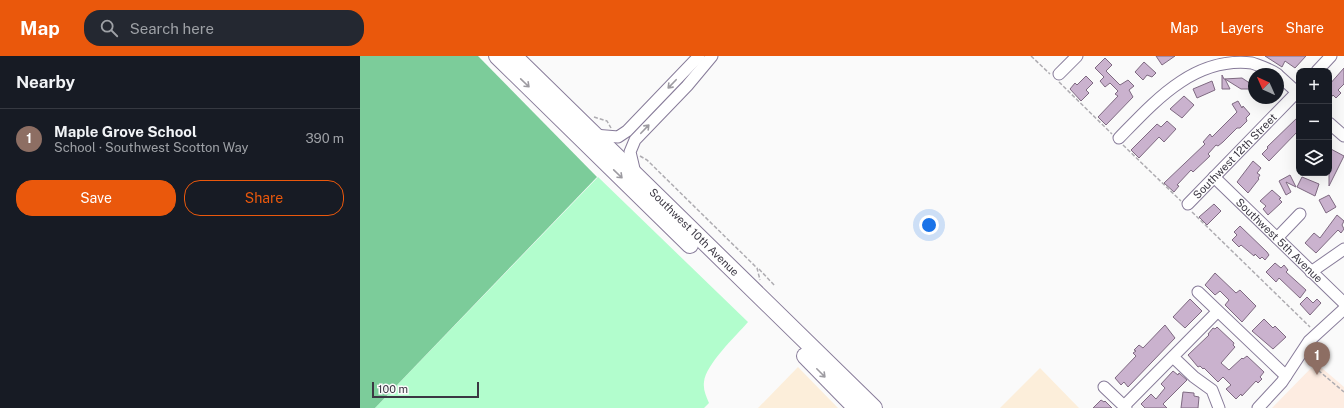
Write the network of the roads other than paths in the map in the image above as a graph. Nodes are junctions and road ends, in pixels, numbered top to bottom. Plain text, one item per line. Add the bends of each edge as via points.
1 (497, 56) edge
2 (514, 56) edge
3 (699, 56) edge
4 (712, 56) edge
5 (1077, 56) edge
6 (1331, 56) edge
7 (1243, 58) edge
8 (1264, 68) edge
9 (1320, 68) edge
10 (1059, 74) dead end
11 (1284, 80) edge
12 (1296, 90) edge
13 (1296, 94) edge
14 (1332, 126) edge
15 (594, 135) junction
16 (1344, 136) edge
17 (1120, 141) road end
18 (636, 176) junction
19 (1214, 177) junction
20 (1188, 207) road end
21 (1300, 214) dead end
22 (1277, 238) junction
23 (1344, 249) edge
24 (1311, 272) junction
25 (1198, 292) dead end
26 (1344, 303) edge
27 (1344, 309) edge
28 (1217, 312) junction
29 (1173, 357) junction
30 (1286, 376) junction
31 (1104, 387) dead end
32 (1125, 407) edge
33 (856, 408) edge
34 (874, 408) edge
35 (1219, 408) edge
36 (1258, 408) edge

1 -> 33 highway, Southwest 10th Avenue
2 - 15 highway, Southwest 10th Avenue
3 -> 15 street via 627,131 618,137
18 -> 4 street via 630,152 635,140
5 - 10 street
6 - 9 street
7 - 8 street
7 - 17 street via 1209,62 1177,79
11 - 12 street
13 - 19 street, Southwest 12th Street
14 - 16 street
15 - 18 highway, Southwest 10th Avenue
18 - 34 highway, Southwest 10th Avenue
19 - 20 street, Southwest 12th Street
19 - 22 street, Southwest 5th Avenue
21 - 22 street
22 - 24 street, Southwest 5th Avenue
23 - 24 street
24 - 26 street, Southwest 5th Avenue
25 - 28 street
27 - 30 street via 1309,341
28 - 29 street
28 - 30 street
29 - 32 street
29 - 35 street via 1212,390
30 - 36 street
31 - 32 street

